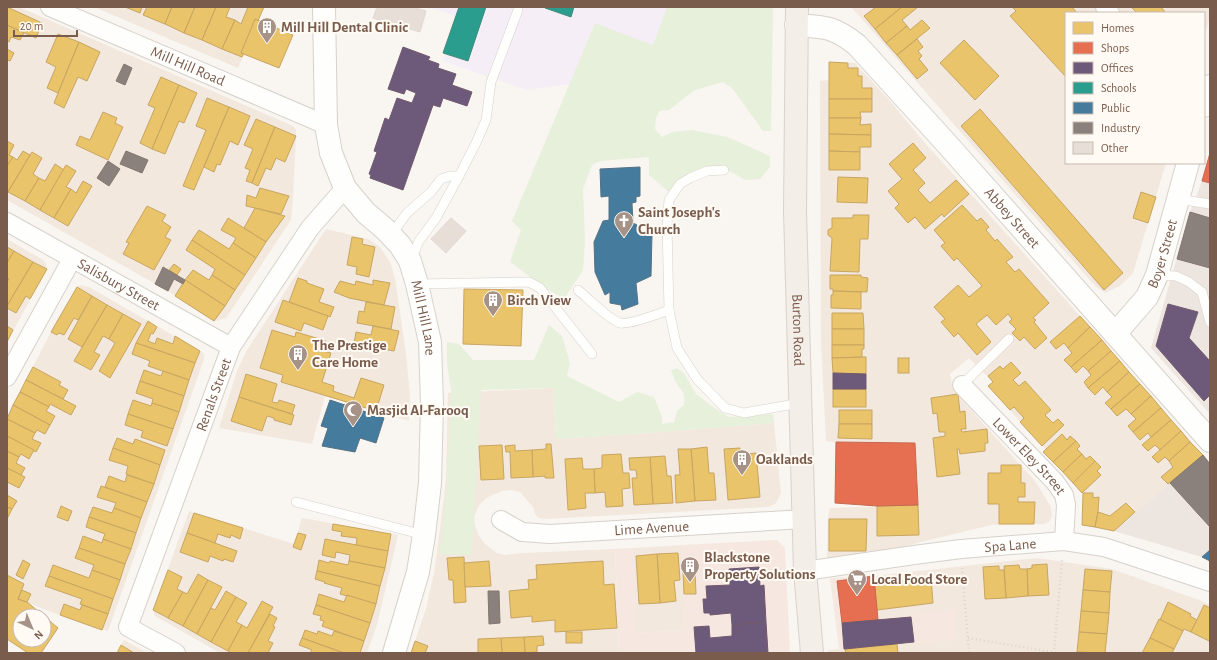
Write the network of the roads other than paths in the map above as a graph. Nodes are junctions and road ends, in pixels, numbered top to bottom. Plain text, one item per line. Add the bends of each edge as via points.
1 (50, 7) edge
2 (324, 7) edge
3 (518, 10) dead end
4 (796, 16) edge
5 (1210, 86) edge
6 (1205, 103) edge
7 (326, 125) junction
8 (1188, 164) edge
9 (724, 170) dead end
10 (459, 176) junction
11 (345, 188) junction
12 (1178, 198) junction
13 (1210, 204) edge
14 (7, 222) edge
15 (391, 236) junction
16 (72, 259) junction
17 (410, 261) junction
18 (1157, 275) junction
19 (418, 284) junction
20 (578, 290) dead end
21 (669, 310) junction
22 (1210, 322) edge
23 (1115, 334) junction
24 (1009, 339) dead end
25 (231, 347) junction
26 (592, 354) dead end
27 (7, 377) edge
28 (962, 385) joint
29 (800, 403) junction
30 (1210, 441) edge
31 (296, 502) dead end
32 (804, 519) junction
33 (501, 520) dead end
34 (424, 535) junction
35 (1064, 541) junction
36 (805, 571) junction
37 (1210, 582) edge
38 (176, 653) edge
39 (394, 653) edge
40 (812, 653) edge

1 - 7 street, Mill Hill Road
2 - 7 street, Mill Hill Lane
3 - 10 lane via 491,82 486,120
4 - 23 street, Abbey Street via 843,34 857,45
4 - 29 main road, Burton Road via 794,211
5 - 6 street
7 - 11 street, Mill Hill Lane via 331,153
8 - 12 street, Boyer Street
9 - 21 lane via 707,171 690,178 680,184 669,200
10 - 15 lane via 441,179 431,192 407,213
10 - 17 lane via 436,218 419,240
11 - 15 street, Mill Hill Lane via 366,213
11 - 25 street, Renals Street via 310,228
12 - 13 lane
12 - 18 street, Boyer Street
14 - 16 street, Salisbury Street
15 - 17 street, Mill Hill Lane
16 - 25 street, Salisbury Street
16 - 27 street
17 - 19 street, Mill Hill Lane
18 - 22 lane via 1176,276 1202,292
18 - 23 street, Boyer Street via 1147,296
19 - 26 lane via 529,282 540,288
19 - 34 street, Mill Hill Lane via 430,342 432,404 430,483
20 - 21 lane via 620,323 629,323
21 - 29 lane via 677,348 696,379 725,408 744,413
23 - 30 street, Abbey Street
24 - 28 lane
25 - 38 street, Renals Street via 128,627
28 - 35 street, Lower Eley Street via 1064,495
29 - 32 main road, Burton Road
31 - 34 lane
32 - 33 street, Lime Avenue via 550,534 522,532
32 - 36 main road, Burton Road
34 - 39 street, Mill Hill Lane via 418,572
35 - 36 street, Spa Lane via 961,549
35 - 37 street, Spa Lane via 1104,547
36 - 40 main road, Burton Road

